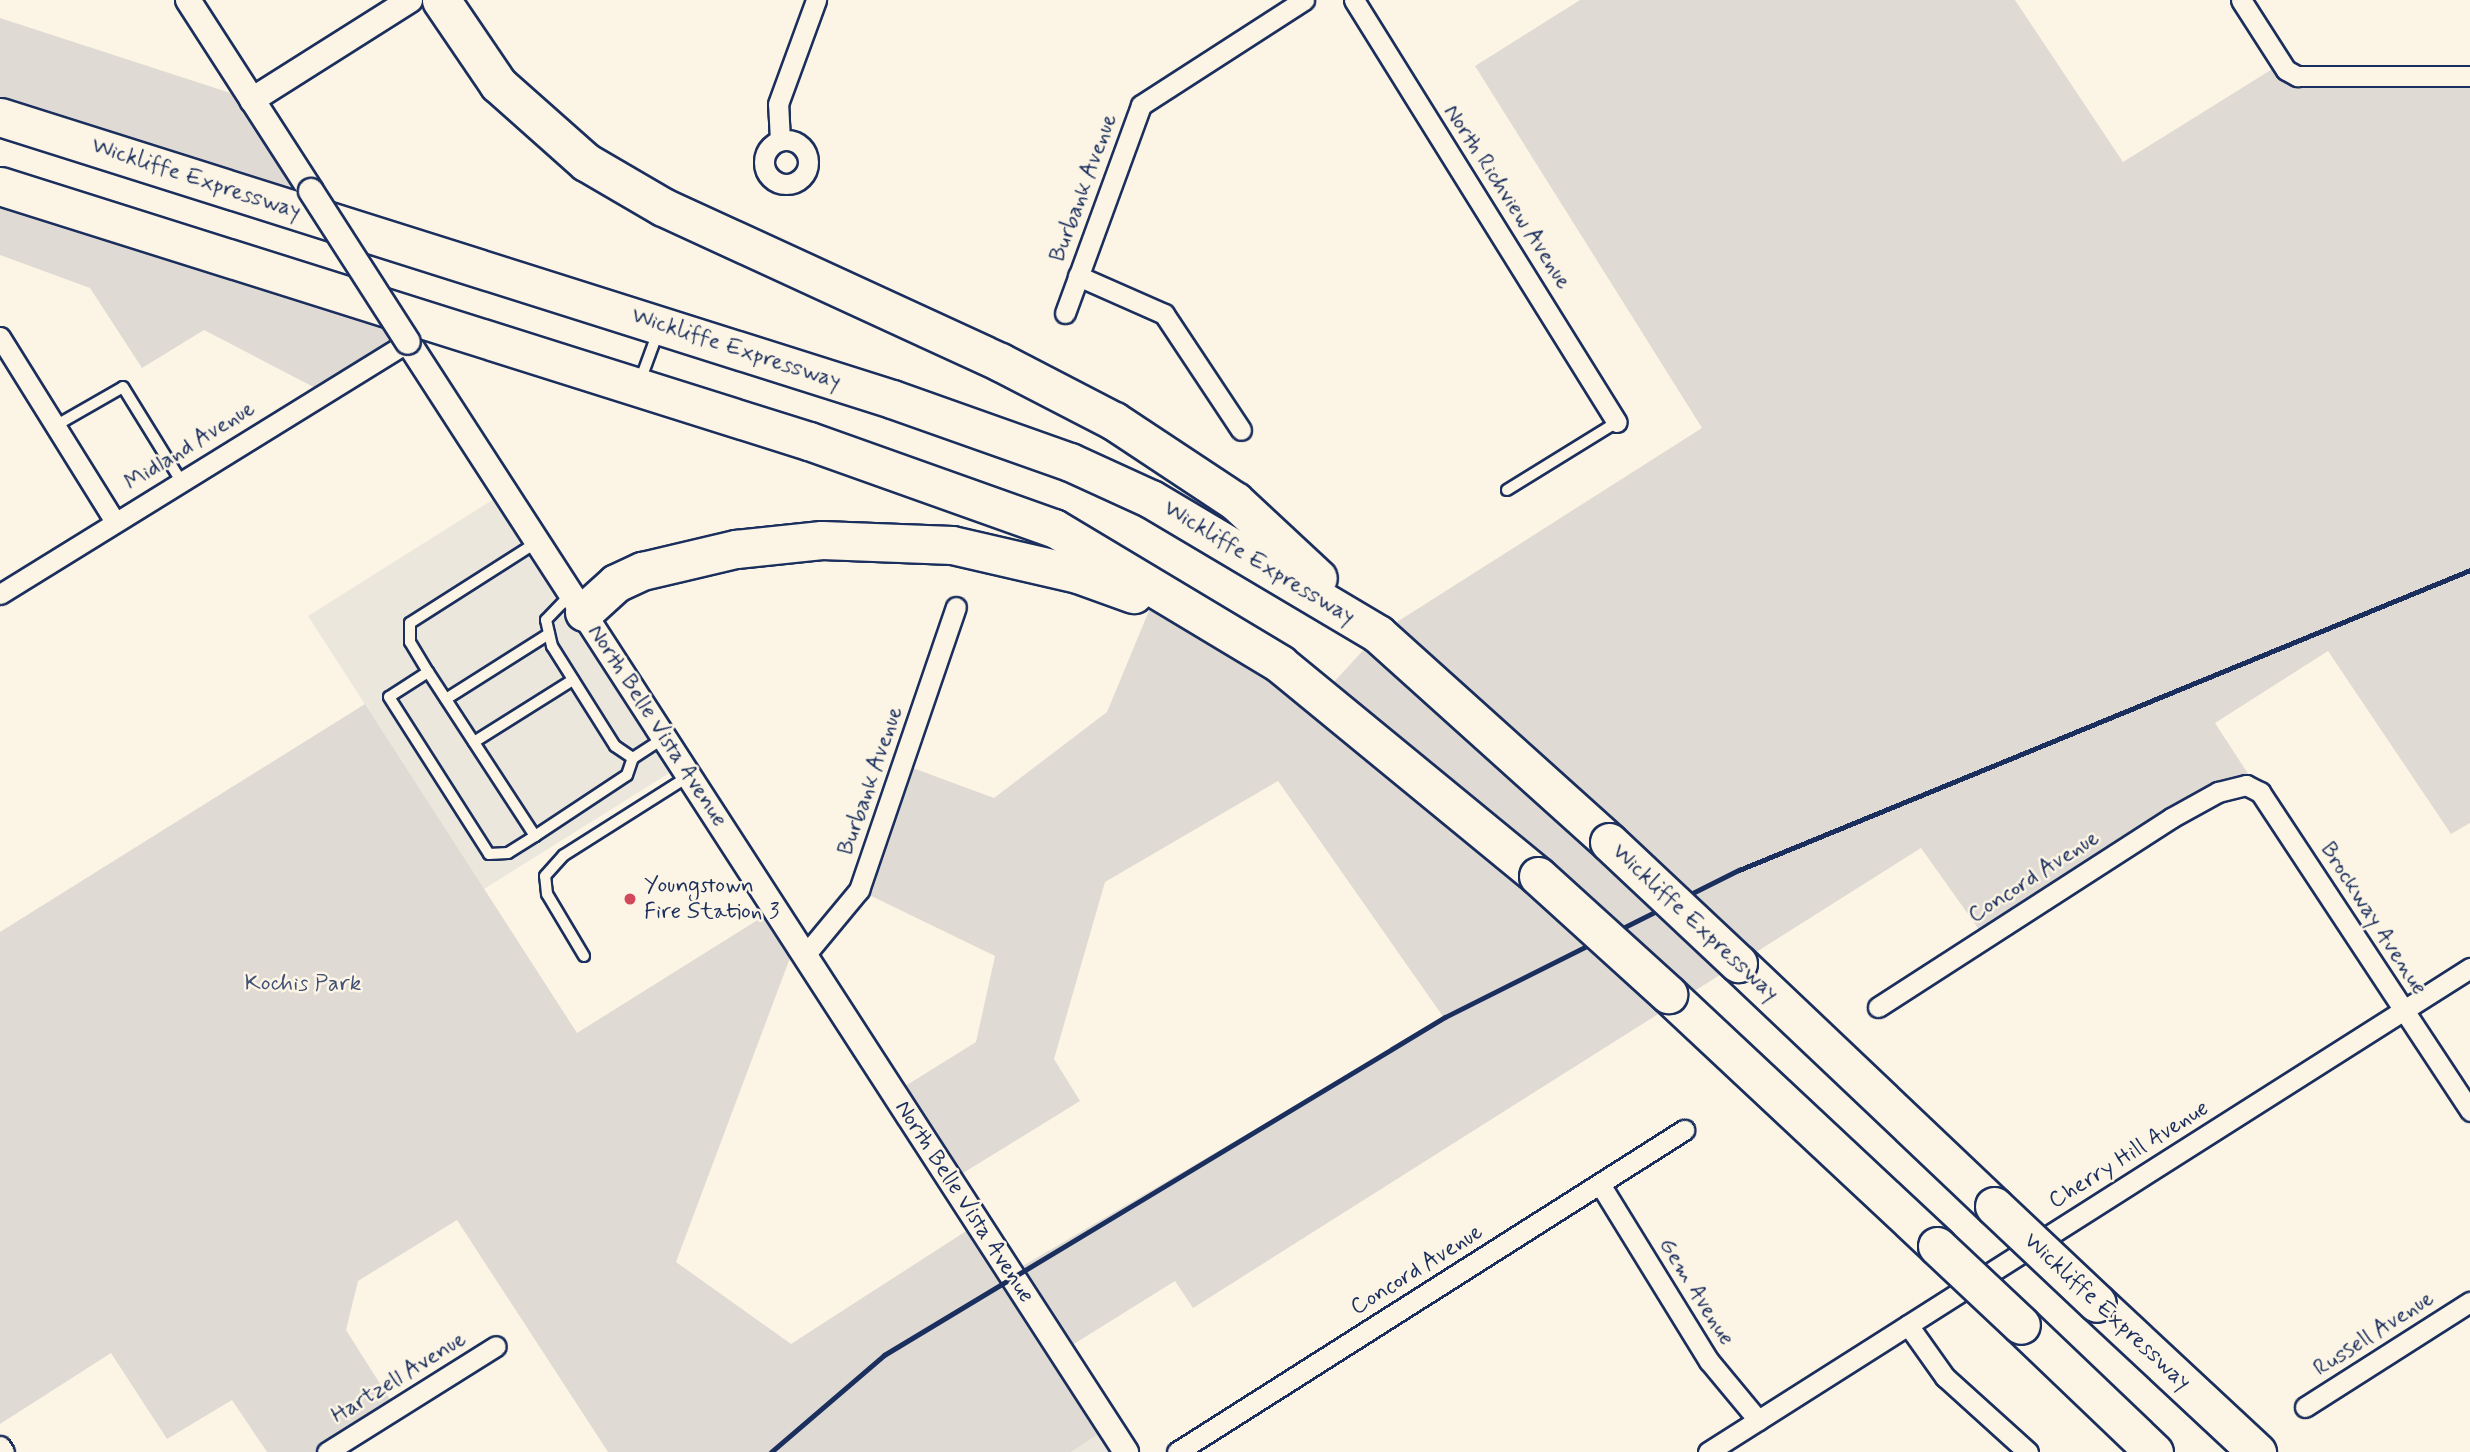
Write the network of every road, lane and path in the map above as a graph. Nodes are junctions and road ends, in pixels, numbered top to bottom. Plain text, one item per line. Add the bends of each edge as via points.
1 (188, 0) edge
2 (411, 0) edge
3 (441, 0) edge
4 (816, 0) edge
5 (1304, 0) edge
6 (1354, 0) edge
7 (2241, 0) edge
8 (2470, 75) edge
9 (252, 100) junction
10 (0, 117) edge
11 (780, 140) dead end
12 (0, 186) edge
13 (1078, 276) junction
14 (1065, 313) dead end
15 (661, 326) junction
16 (0, 337) edge
17 (408, 342) junction
18 (637, 387) junction
19 (1617, 422) joint
20 (55, 426) junction
21 (1241, 430) dead end
22 (181, 481) junction
23 (1507, 491) dead end
24 (115, 522) junction
25 (537, 542) junction
26 (0, 594) edge
27 (578, 603) junction
28 (956, 607) dead end
29 (1219, 626) junction
30 (549, 634) junction
31 (1377, 634) junction
32 (428, 672) junction
33 (573, 680) junction
34 (446, 699) junction
35 (665, 737) junction
36 (474, 742) junction
37 (633, 758) junction
38 (690, 776) junction
39 (2218, 792) joint
40 (535, 836) junction
41 (804, 954) junction
42 (584, 956) dead end
43 (2470, 968) edge
44 (1878, 1007) dead end
45 (2403, 1010) junction
46 (2470, 1111) edge
47 (1684, 1130) dead end
48 (1600, 1184) junction
49 (2470, 1302) edge
50 (1908, 1325) junction
51 (496, 1346) dead end
52 (2305, 1407) dead end
53 (1758, 1420) junction
54 (0, 1446) edge
55 (4, 1452) edge
56 (327, 1452) edge
57 (1126, 1452) edge
58 (1177, 1452) edge
59 (1708, 1452) edge
60 (2028, 1452) edge
61 (2154, 1452) edge
62 (2257, 1452) edge

1 - 9 street, North Belle Vista Avenue
2 - 9 street
3 - 31 highway via 498,84 586,162 663,207 1000,362 1114,421 1235,501
4 - 11 street via 778,104
5 - 13 street, Burbank Avenue via 1140,105
6 - 19 street, North Richview Avenue
7 - 8 street via 2286,70 2314,80
9 - 17 street, North Belle Vista Avenue, bridge
10 - 15 highway, Wickliffe Expressway
12 - 18 highway
13 - 14 street, Burbank Avenue
13 - 21 street via 1164,314
15 - 18 lane
15 - 31 highway, Wickliffe Expressway via 1070,462 1151,499
16 - 20 street
17 - 22 street, Midland Avenue
17 - 25 street, North Belle Vista Avenue
18 - 29 highway via 1013,510
19 - 23 lane
20 - 22 lane via 123,387
20 - 24 street
22 - 24 street, Midland Avenue
24 - 26 street, Midland Avenue
25 - 27 street, North Belle Vista Avenue
25 - 32 lane via 410,624 410,642
27 - 29 highway via 642,571 775,543 882,539 1007,555
27 - 30 lane via 546,620
27 - 35 street, North Belle Vista Avenue
28 - 41 street, Burbank Avenue via 859,890
29 - 61 highway, bridge via 1322,695 1538,876
30 - 33 lane
30 - 34 lane
31 - 62 highway, Wickliffe Expressway, bridge via 1609,842
32 - 34 lane
32 - 40 lane via 389,697 489,853 508,853
33 - 36 lane
33 - 37 lane via 615,746
34 - 36 lane
35 - 37 lane
35 - 38 street, North Belle Vista Avenue
36 - 40 lane
37 - 40 lane via 627,775
38 - 41 street, North Belle Vista Avenue
38 - 42 lane via 564,855 545,876 547,894
39 - 44 street, Concord Avenue
39 - 45 street, Brockway Avenue via 2246,785 2260,792
41 - 57 street, North Belle Vista Avenue
43 - 45 street, Cherry Hill Avenue
45 - 46 street, Brockway Avenue
45 - 50 street, Cherry Hill Avenue
47 - 48 street, Concord Avenue
48 - 53 street, Gem Avenue via 1709,1361
48 - 58 street, Concord Avenue
49 - 52 street, Russell Avenue
50 - 53 street, Cherry Hill Avenue
50 - 60 street via 1945,1377
51 - 56 street, Hartzell Avenue
53 - 59 street, Cherry Hill Avenue
54 - 55 street

